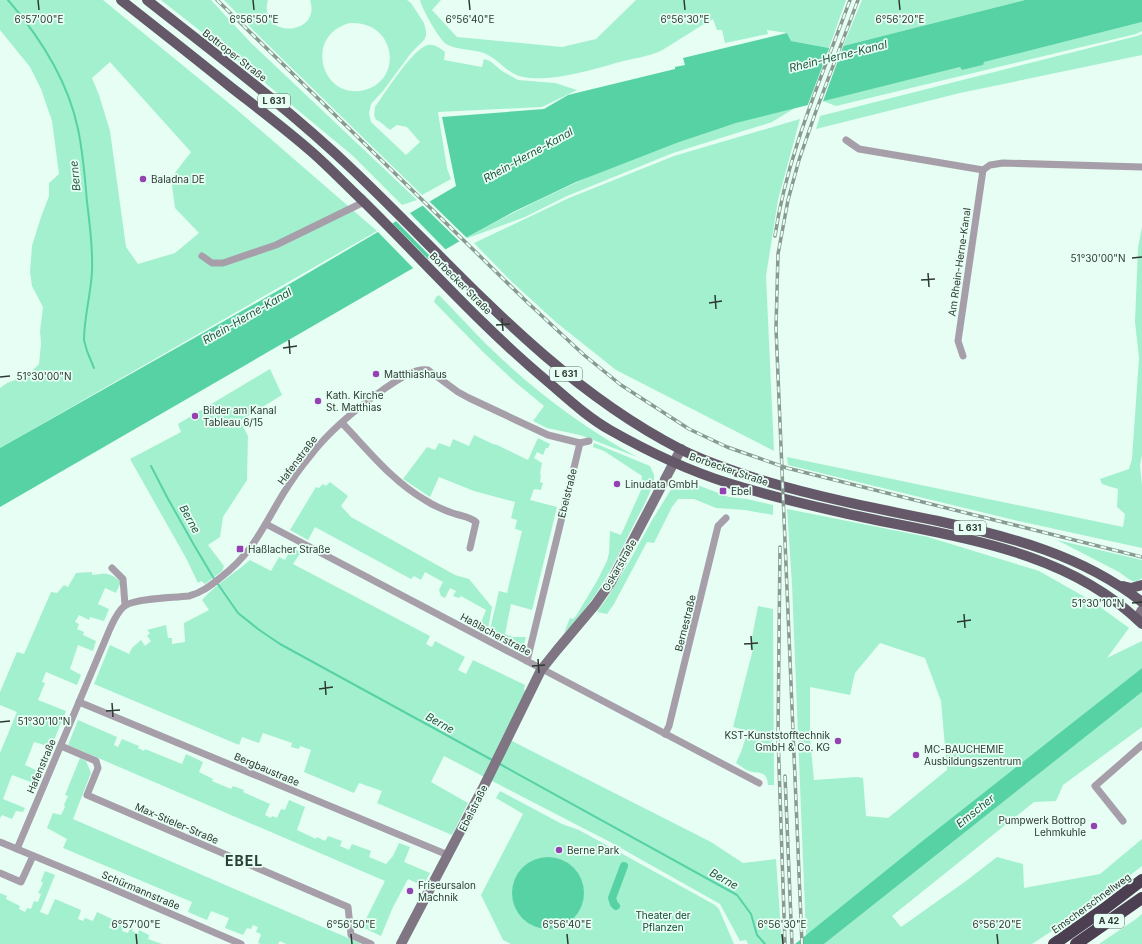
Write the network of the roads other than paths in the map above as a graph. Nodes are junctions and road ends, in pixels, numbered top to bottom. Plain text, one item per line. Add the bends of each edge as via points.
1 (121, 0) edge
2 (146, 0) edge
3 (846, 140) dead end
4 (1142, 167) edge
5 (983, 170) junction
6 (364, 202) junction
7 (395, 211) joint
8 (202, 256) dead end
9 (963, 356) dead end
10 (342, 423) junction
11 (588, 441) dead end
12 (580, 443) junction
13 (681, 449) junction
14 (675, 463) junction
15 (726, 518) dead end
16 (266, 524) junction
17 (470, 548) dead end
18 (112, 568) dead end
19 (1116, 583) junction
20 (1142, 586) edge
21 (1142, 602) edge
22 (125, 605) junction
23 (1141, 618) edge
24 (527, 661) junction
25 (541, 670) junction
26 (79, 702) junction
27 (665, 734) junction
28 (1142, 745) edge
29 (60, 746) junction
30 (759, 783) dead end
31 (1123, 821) dead end
32 (0, 842) edge
33 (17, 849) junction
34 (448, 855) junction
35 (33, 856) junction
36 (0, 873) edge
37 (1142, 880) edge
38 (1142, 898) edge
39 (241, 944) edge
40 (372, 944) edge
41 (401, 944) edge
42 (1054, 944) edge
43 (1076, 944) edge

1 - 6 main road, L 631 via 313,153
2 - 7 main road, Bottroper Straße / L 631 via 318,137
3 - 5 street via 859,149
4 - 5 street via 1003,163 990,165
5 - 9 street, Am Rhein-Herne-Kanal via 958,341
6 - 8 street via 276,245 223,263 212,263
6 - 14 main road, Borbecker Straße / L 631 via 532,369 607,428
7 - 13 main road, Borbecker Straße / L 631 via 461,279 575,381 613,410
10 - 12 street, Hafenstraße via 393,383 412,373 428,370 468,398 548,435
10 - 16 street, Hafenstraße via 311,455
10 - 17 street via 410,491 443,510 471,518 476,522
11 - 12 street, Hafenstraße
12 - 24 street, Ebelstraße
13 - 14 street, Oskarstraße
13 - 19 main road, Borbecker Straße / L 631 via 723,468 786,487 1006,537 1076,561
14 - 23 main road, Borbecker Straße / L 631 via 787,500 981,542 1036,559 1085,581
14 - 25 street, Oskarstraße via 611,582
15 - 27 street, Bernestraße via 718,526
16 - 22 street, Hafenstraße via 248,552 208,588 188,596
16 - 24 street, Haßlacherstraße
18 - 22 street via 124,579
19 - 20 main road via 1131,588
19 - 21 main road, Borbecker Straße / L 631
22 - 26 street, Hafenstraße via 114,619
24 - 25 street, Haßlacherstraße
25 - 27 street, Haßlacherstraße
25 - 34 street, Ebelstraße
26 - 29 street, Hafenstraße
26 - 34 street, Bergbaustraße
27 - 30 street, Haßlacherstraße
28 - 31 street via 1095,786
29 - 33 street, Hafenstraße
29 - 40 street, Max-Stieler-Straße via 96,761 98,768 86,795 348,907 351,935
32 - 33 street, Schürmannstraße
33 - 35 street, Schürmannstraße
34 - 41 street, Ebelstraße
35 - 36 street via 21,882
35 - 39 street, Schürmannstraße
37 - 42 highway, Emscherschnellweg / A 42
38 - 43 highway, A 42

